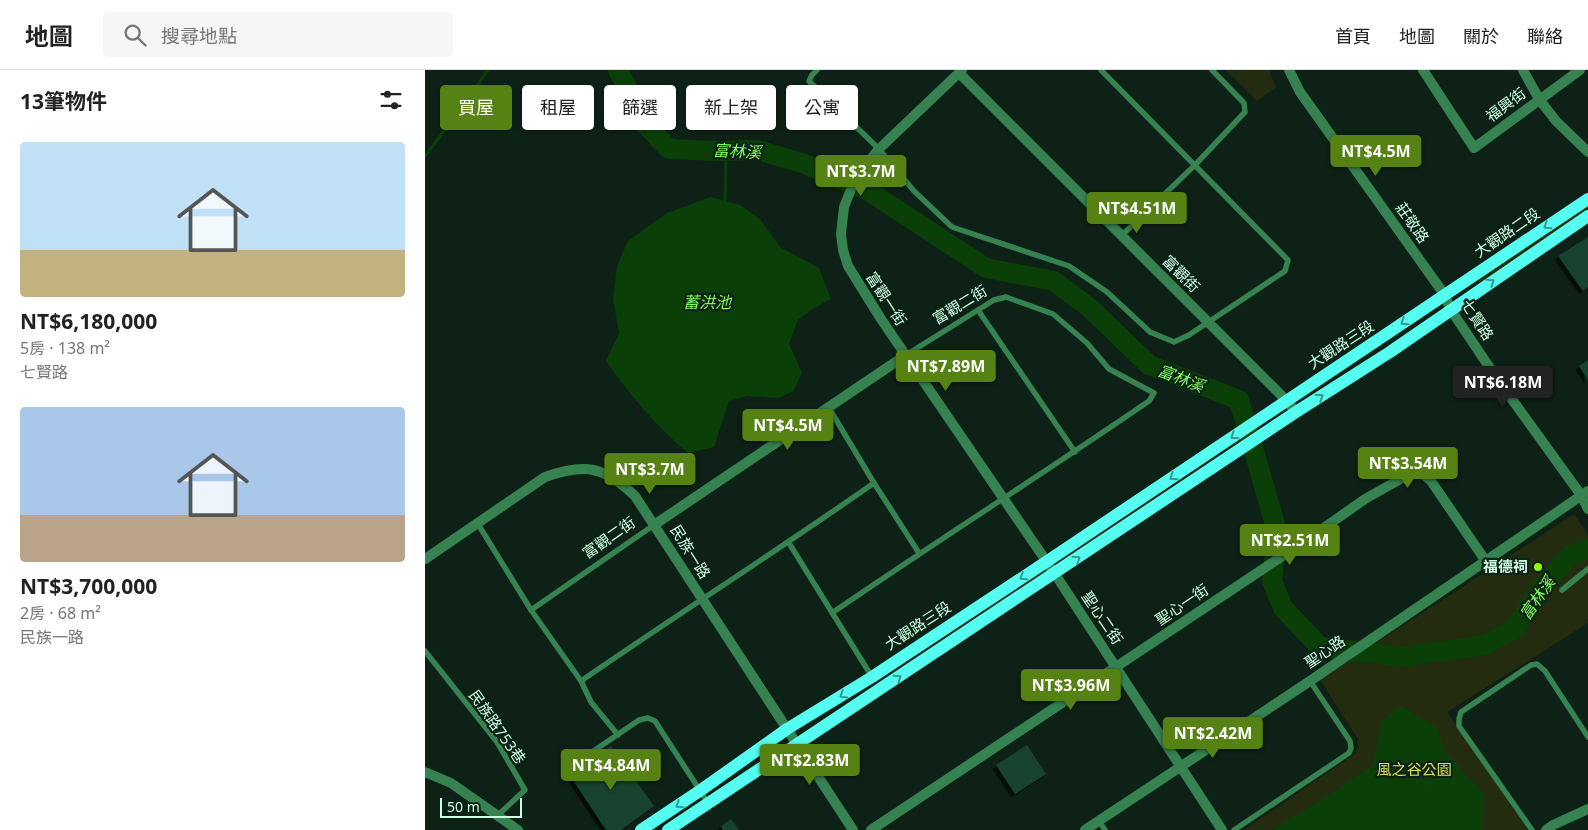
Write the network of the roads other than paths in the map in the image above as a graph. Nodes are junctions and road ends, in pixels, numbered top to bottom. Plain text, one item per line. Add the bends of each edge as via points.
1 (817, 70) edge
2 (1101, 70) edge
3 (1212, 70) edge
4 (1289, 70) edge
5 (1423, 70) edge
6 (1523, 70) edge
7 (1580, 70) edge
8 (960, 71) edge
9 (1539, 99) junction
10 (879, 149) junction
11 (1588, 152) edge
12 (1195, 165) junction
13 (1588, 198) edge
14 (1588, 216) edge
15 (1121, 236) junction
16 (1444, 294) junction
17 (978, 310) junction
18 (1451, 310) junction
19 (1208, 322) junction
20 (906, 356) junction
21 (1287, 400) junction
22 (829, 408) junction
23 (1296, 412) junction
24 (1075, 452) junction
25 (874, 483) junction
26 (1585, 493) edge
27 (1004, 499) junction
28 (1588, 509) edge
29 (478, 524) junction
30 (655, 525) junction
31 (789, 543) junction
32 (919, 553) junction
33 (425, 559) edge
34 (1485, 560) junction
35 (1046, 562) junction
36 (1588, 569) edge
37 (1055, 574) junction
38 (1562, 590) dead end
39 (701, 599) junction
40 (531, 610) junction
41 (832, 613) junction
42 (425, 651) edge
43 (1116, 667) junction
44 (872, 676) junction
45 (581, 681) junction
46 (1310, 681) junction
47 (787, 729) junction
48 (618, 735) junction
49 (1588, 737) edge
50 (798, 744) junction
51 (573, 766) dead end
52 (1180, 766) junction
53 (425, 772) edge
54 (701, 790) junction
55 (708, 804) junction
56 (1588, 810) edge
57 (498, 815) junction
58 (1099, 821) junction
59 (518, 830) edge
60 (641, 830) edge
61 (668, 830) edge
62 (853, 830) edge
63 (871, 830) edge
64 (1085, 830) edge
65 (1105, 830) edge
66 (1222, 830) edge
67 (1234, 830) edge
68 (1532, 830) edge
69 (1546, 830) edge

1 - 10 lane via 809,81
2 - 12 lane
3 - 12 lane via 1245,103 1246,108
4 - 16 street, 莊敬路 via 1300,92
5 - 9 street, 福興街 via 1474,148
6 - 9 street
7 - 9 street, 福興街
8 - 10 street, 富觀一街
8 - 15 street, 富觀街
9 - 11 street
10 - 19 lane via 914,191 952,226 1069,266 1107,292 1150,332 1174,342
10 - 20 street, 富觀一街 via 856,177 844,208 843,250 848,266
12 - 15 lane
12 - 19 lane via 1288,260 1285,271
13 -> 16 main road, 大觀路二段
18 -> 14 main road, 大觀路二段
15 - 19 street, 富觀街
16 - 18 street, 七賢路
16 -> 21 main road, 大觀路三段
17 - 20 lane, 富觀二街
17 - 24 lane
17 - 24 lane, 富觀二街 via 1006,297 1053,314 1087,343 1109,369 1154,393 1149,401
23 -> 18 main road
18 - 26 street, 七賢路 via 1498,380
19 - 21 street, 富觀街
20 - 22 street, 富觀二街
20 - 27 street, 富觀一街
21 - 23 street, 富觀街
21 -> 35 main road, 大觀路三段
22 - 25 lane
22 - 30 street, 富觀二街
37 -> 23 main road
24 - 27 lane, 富觀二街
25 - 31 lane
25 - 32 lane
26 - 28 street, 七賢路
26 - 34 street, 聖心路
27 - 32 lane, 富觀二街
27 - 35 street, 富觀一街
29 - 30 street, 民族一路 via 545,477 579,468 595,469 621,482
29 - 33 street, 民族一路
29 - 40 lane
30 - 39 street, 民族一路
30 - 40 lane, 富觀二街
31 - 39 lane
31 - 41 lane
32 - 41 lane, 富觀二街
34 - 43 street, 聖心一街 via 1431,482 1424,475 1413,472 1365,500
34 - 46 street, 聖心路
35 - 37 street, 富觀一街
35 -> 44 main road, 大觀路三段
36 - 38 lane
37 - 43 street, 聖心二街
50 -> 37 main road
39 - 45 lane
39 - 47 street, 民族一路
40 - 45 lane
41 - 44 lane
42 - 57 lane, 民族路753巷 via 497,742 525,790
43 - 52 street, 聖心二街
43 - 63 street, 聖心一街
44 -> 47 main road, 大觀路三段
45 - 48 lane via 591,702
46 - 52 street, 聖心路
46 - 67 lane via 1350,741 1349,753
47 - 50 street, 民族一路
47 - 54 main road, 大觀路三段
48 - 51 lane
48 - 54 lane via 639,720 648,718 655,721
49 - 68 lane via 1545,671 1537,664 1461,712 1459,726
50 - 55 main road
50 - 62 street, 民族一路
52 - 58 street, 聖心路
52 - 66 street, 聖心二街
53 - 57 street via 451,783
54 - 55 lane
54 -> 60 main road, 大觀路三段
55 - 61 main road
56 - 69 street
57 - 59 street
58 - 64 street, 聖心路
58 - 65 lane

